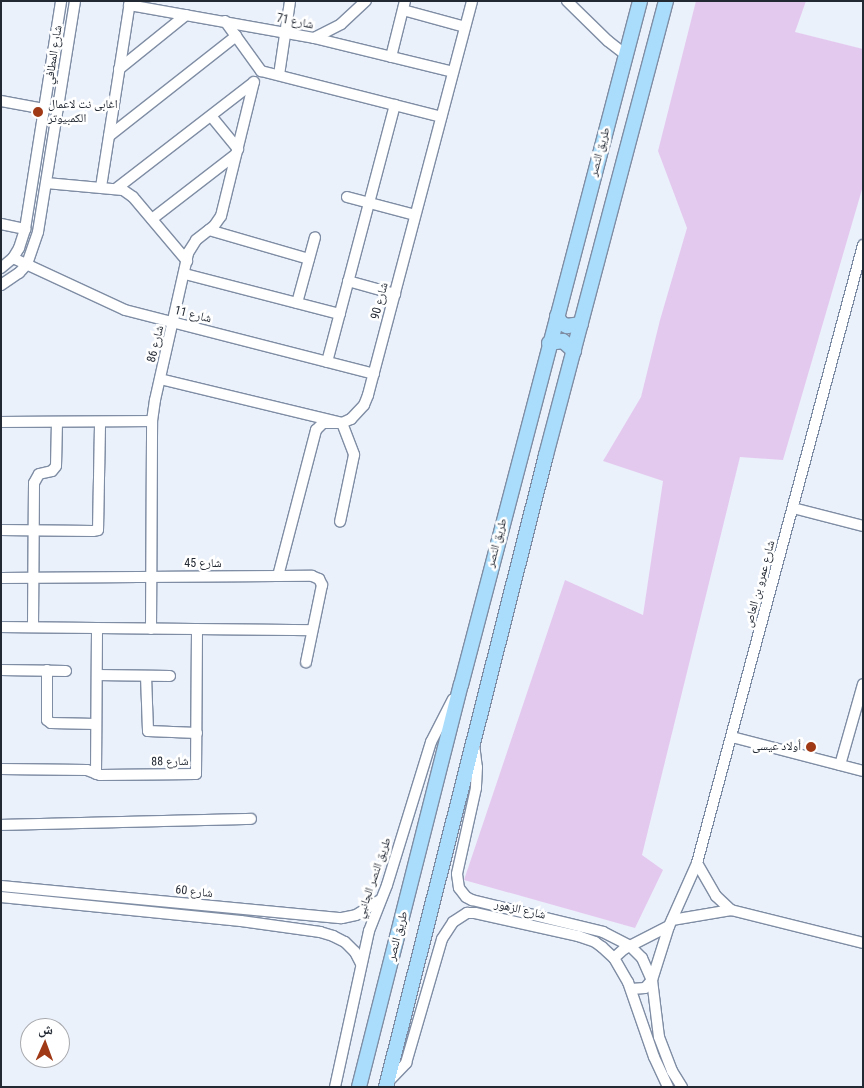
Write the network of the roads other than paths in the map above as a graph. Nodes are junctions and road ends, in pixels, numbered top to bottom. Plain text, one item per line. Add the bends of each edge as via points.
1 (61, 1) edge
2 (75, 1) edge
3 (290, 1) edge
4 (366, 1) edge
5 (472, 1) edge
6 (567, 1) edge
7 (640, 1) edge
8 (666, 1) edge
9 (129, 3) edge
10 (404, 6) edge
11 (186, 15) junction
12 (225, 21) junction
13 (465, 27) junction
14 (285, 32) junction
15 (236, 36) junction
16 (314, 38) junction
17 (626, 55) junction
18 (391, 57) junction
19 (119, 69) junction
20 (267, 72) junction
21 (453, 72) junction
22 (278, 75) junction
23 (254, 82) junction
24 (1, 101) edge
25 (394, 105) junction
26 (44, 109) junction
27 (211, 116) junction
28 (441, 117) junction
29 (109, 136) junction
30 (237, 152) junction
31 (46, 183) junction
32 (101, 187) junction
33 (118, 188) junction
34 (347, 197) dead end
35 (369, 203) junction
36 (415, 215) junction
37 (152, 219) junction
38 (1, 224) edge
39 (25, 229) junction
40 (209, 230) junction
41 (315, 236) dead end
42 (863, 245) edge
43 (13, 258) junction
44 (309, 259) junction
45 (187, 261) junction
46 (27, 264) junction
47 (1, 268) edge
48 (185, 274) junction
49 (859, 274) edge
50 (348, 281) junction
51 (1, 284) edge
52 (395, 294) junction
53 (297, 303) junction
54 (340, 314) junction
55 (556, 316) junction
56 (174, 323) junction
57 (581, 324) junction
58 (549, 343) junction
59 (574, 351) junction
60 (327, 362) junction
61 (374, 374) junction
62 (160, 379) junction
63 (152, 421) junction
64 (1, 422) edge
65 (57, 422) junction
66 (100, 422) junction
67 (342, 423) junction
68 (793, 508) junction
69 (340, 522) dead end
70 (863, 526) edge
71 (1, 530) edge
72 (34, 530) junction
73 (278, 576) junction
74 (151, 577) junction
75 (1, 578) edge
76 (33, 579) junction
77 (1, 627) edge
78 (33, 627) junction
79 (97, 628) junction
80 (151, 629) junction
81 (197, 629) junction
82 (312, 630) junction
83 (306, 662) dead end
84 (1, 670) edge
85 (47, 670) junction
86 (66, 671) dead end
87 (97, 675) junction
88 (146, 676) junction
89 (170, 676) dead end
90 (863, 684) edge
91 (460, 685) junction
92 (96, 724) junction
93 (197, 733) junction
94 (732, 736) junction
95 (474, 744) junction
96 (840, 765) junction
97 (1, 769) edge
98 (863, 771) edge
99 (96, 774) junction
100 (251, 819) dead end
101 (1, 825) edge
102 (697, 863) junction
103 (1, 886) edge
104 (1, 897) edge
105 (380, 899) junction
106 (242, 910) junction
107 (731, 910) junction
108 (241, 921) junction
109 (671, 923) junction
110 (863, 943) edge
111 (630, 946) junction
112 (614, 958) junction
113 (361, 964) junction
114 (652, 980) junction
115 (631, 989) junction
116 (387, 1085) edge
117 (335, 1087) edge
118 (359, 1087) edge
119 (668, 1087) edge
120 (682, 1087) edge

1 - 26 street, شارع المطافي
2 - 31 street, شارع المطافي
3 - 14 street
4 - 16 street via 341,24
5 - 13 street, شارع 90
6 - 17 street
7 - 17 highway, طريق النصر
8 - 57 highway, طريق النصر
9 - 11 street, شارع 71
9 - 19 street
10 - 13 street
10 - 18 street
11 - 12 street, شارع 71
11 - 19 street
12 - 14 street, شارع 71
12 - 15 street
13 - 21 street, شارع 90
14 - 16 street, شارع 71
14 - 22 street
15 - 20 street via 259,69
15 - 29 street
16 - 18 street, شارع 71
17 - 55 highway, طريق النصر
18 - 21 street, شارع 71
19 - 29 street
20 - 22 street
20 - 23 street
21 - 28 street, شارع 90
22 - 25 street
23 - 27 street
23 - 30 street, شارع 86
24 - 26 street
25 - 28 street
25 - 35 street
26 - 39 street, شارع المطافي
27 - 30 street
27 - 33 street
28 - 36 street, شارع 90
29 - 32 street
30 - 37 street
30 - 40 street, شارع 86 via 221,216
31 - 32 street
31 - 46 street, شارع المطافي via 38,232
32 - 33 street
33 - 37 street via 133,197
34 - 35 street
35 - 36 street
35 - 50 street
36 - 52 street, شارع 90
37 - 45 street
38 - 39 street
39 - 43 street, شارع المطافي
40 - 44 street
40 - 45 street, شارع 86 via 196,240
41 - 44 street
42 - 49 street, شارع عمرو بن العاص
43 - 46 street, شارع 11
43 - 47 street
44 - 53 street
45 - 48 street, شارع 86
46 - 51 street
46 - 56 street, شارع 11 via 118,308
48 - 53 street
48 - 56 street, شارع 86
49 - 68 street, شارع عمرو بن العاص
50 - 52 street
50 - 54 street
52 - 61 street, شارع 90
53 - 54 street
54 - 60 street
55 - 57 highway via 567,326
55 - 58 highway, طريق النصر
56 - 60 street, شارع 11
56 - 62 street, شارع 86
57 - 59 highway, طريق النصر
58 - 59 highway via 563,341
58 - 91 highway, طريق النصر
59 - 95 highway, طريق النصر
60 - 61 street, شارع 11
61 - 67 street, شارع 90 via 364,405 351,419
62 - 63 street, شارع 86
62 - 67 street
63 - 66 street
63 - 74 street, شارع 86
64 - 65 street
65 - 66 street
65 - 72 street via 56,466 52,471 39,474 35,480
66 - 72 street via 98,530
67 - 69 street via 354,455
67 - 73 street, شارع 90 via 323,423 316,430
68 - 70 street
68 - 94 street, شارع عمرو بن العاص
71 - 72 street
72 - 76 street
73 - 74 street, شارع 45
73 - 82 street, شارع 45 via 312,576 321,582
74 - 76 street, شارع 45
74 - 80 street, شارع 86
75 - 76 street, شارع 45
76 - 78 street
77 - 78 street
78 - 79 street
79 - 80 street
79 - 87 street
80 - 81 street
81 - 82 street
81 - 93 street, شارع 88
82 - 83 street, شارع 45
84 - 85 street
85 - 86 street
85 - 92 street via 47,720 51,723
87 - 88 street
87 - 92 street
88 - 89 street
88 - 93 street via 148,731
90 - 96 street
91 - 105 street, طريق النصر الجانبي via 431,742
91 - 118 highway, طريق النصر
92 - 99 street
93 - 99 street, شارع 88 via 197,770 194,775
94 - 96 street
94 - 102 street, شارع عمرو بن العاص
95 - 111 street, شارع الزهور via 476,788 457,874 462,893 472,900 603,932
95 - 116 highway, طريق النصر
96 - 98 street
97 - 99 street, شارع 88 via 87,770
100 - 101 street
102 - 107 street via 716,896
102 - 109 street, شارع عمرو بن العاص
103 - 106 street, شارع 60
104 - 108 street, شارع 60
105 - 106 street, شارع 60 via 356,915 342,918
105 - 113 street, طريق النصر الجانبي via 368,931
106 - 108 street
107 - 109 street
107 - 110 street
108 - 113 street, شارع 60 via 333,936 345,942
109 - 111 street
109 - 114 street, شارع عمرو بن العاص
111 - 112 street
111 - 114 street, شارع الزهور via 642,958
112 - 115 street, شارع الزهور
112 - 116 street, شارع الزهور via 595,942 578,936 484,914 467,913 459,917 442,939 406,1063
113 - 117 street, طريق النصر الجانبي
114 - 115 street via 645,988
114 - 120 street, شارع الزهور via 659,1037
115 - 119 street, شارع الزهور via 654,1057

